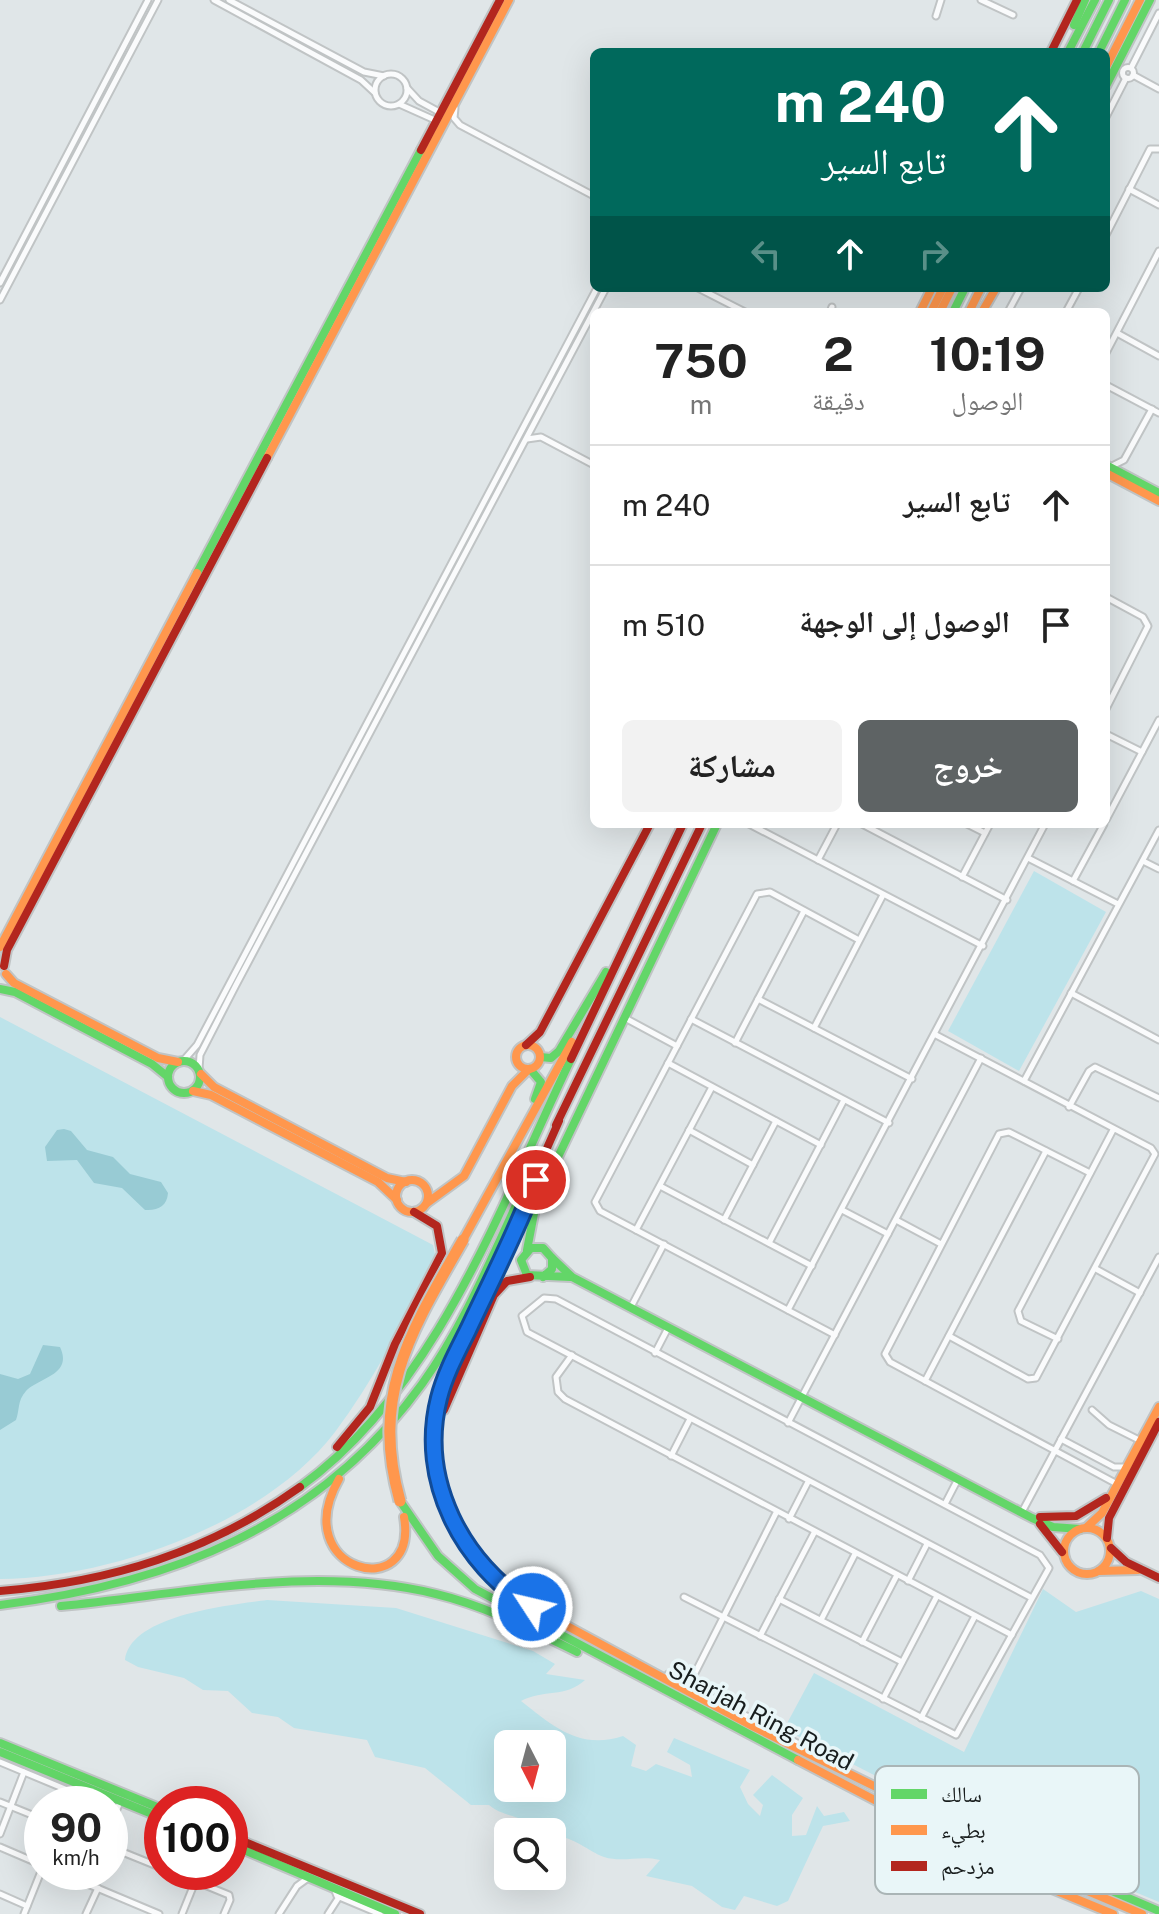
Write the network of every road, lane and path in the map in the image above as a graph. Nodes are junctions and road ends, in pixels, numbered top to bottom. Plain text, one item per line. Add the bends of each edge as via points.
1 (148, 0) edge
2 (158, 0) edge
3 (214, 0) edge
4 (229, 0) edge
5 (500, 0) edge
6 (509, 0) edge
7 (941, 0) edge
8 (981, 0) edge
9 (1077, 0) edge
10 (1085, 0) edge
11 (1095, 0) edge
12 (1109, 0) edge
13 (1125, 0) edge
14 (1140, 0) edge
15 (1150, 0) edge
16 (1159, 13) edge
17 (1013, 15) dead end
18 (936, 16) dead end
19 (1053, 48) edge
20 (1067, 48) edge
21 (1068, 48) edge
22 (1085, 48) edge
23 (1101, 48) edge
24 (1110, 59) edge
25 (1131, 68) junction
26 (1133, 75) junction
27 (384, 76) junction
28 (1110, 78) edge
29 (1126, 78) junction
30 (406, 86) junction
31 (1159, 89) edge
32 (375, 93) junction
33 (456, 100) junction
34 (398, 104) junction
35 (1110, 109) edge
36 (439, 117) junction
37 (1159, 149) edge
38 (1129, 189) junction
39 (590, 194) edge
40 (1159, 205) edge
41 (1110, 227) edge
42 (1159, 251) edge
43 (0, 283) edge
44 (595, 292) edge
45 (706, 292) edge
46 (0, 300) edge
47 (737, 308) edge
48 (590, 318) edge
49 (1117, 333) junction
50 (1110, 346) edge
51 (1159, 356) edge
52 (1110, 387) edge
53 (1152, 409) junction
54 (1159, 413) edge
55 (534, 422) junction
56 (541, 437) junction
57 (525, 440) junction
58 (1124, 460) junction
59 (590, 463) edge
60 (258, 466) junction
61 (1110, 467) edge
62 (1110, 469) edge
63 (1110, 470) edge
64 (1126, 475) junction
65 (1159, 493) edge
66 (1159, 501) edge
67 (1110, 601) edge
68 (420, 629) junction
69 (1110, 701) edge
70 (1159, 720) edge
71 (1110, 736) edge
72 (1142, 752) junction
73 (1110, 813) edge
74 (648, 828) edge
75 (681, 828) edge
76 (700, 828) edge
77 (715, 828) edge
78 (757, 828) edge
79 (835, 828) edge
80 (870, 828) edge
81 (975, 828) edge
82 (988, 828) edge
83 (1043, 828) edge
84 (1102, 828) edge
85 (1159, 830) edge
86 (985, 833) junction
87 (1028, 858) junction
88 (818, 860) junction
89 (1143, 861) junction
90 (1159, 869) edge
91 (962, 877) junction
92 (1073, 881) junction
93 (284, 888) junction
94 (883, 895) junction
95 (1007, 900) junction
96 (1118, 904) junction
97 (804, 911) junction
98 (859, 940) junction
99 (983, 946) junction
100 (0, 947) edge
101 (619, 956) junction
102 (3, 967) edge
103 (0, 988) edge
104 (1071, 993) junction
105 (758, 999) junction
106 (597, 1005) junction
107 (624, 1018) junction
108 (691, 1019) junction
109 (814, 1028) junction
110 (540, 1032) junction
111 (936, 1035) junction
112 (1159, 1040) edge
113 (735, 1043) junction
114 (526, 1045) junction
115 (677, 1046) junction
116 (540, 1055) junction
117 (981, 1058) junction
118 (180, 1061) junction
119 (516, 1061) junction
120 (668, 1063) junction
121 (529, 1070) junction
122 (200, 1072) junction
123 (168, 1077) junction
124 (912, 1079) junction
125 (1024, 1081) junction
126 (512, 1086) junction
127 (712, 1087) junction
128 (193, 1091) junction
129 (1159, 1098) edge
130 (844, 1100) junction
131 (1069, 1107) junction
132 (559, 1121) junction
133 (776, 1121) junction
134 (889, 1123) junction
135 (689, 1130) junction
136 (1113, 1130) junction
137 (821, 1145) junction
138 (1046, 1151) junction
139 (506, 1165) junction
140 (753, 1165) junction
141 (1090, 1173) junction
142 (406, 1182) junction
143 (423, 1184) junction
144 (449, 1186) junction
145 (660, 1186) junction
146 (397, 1200) junction
147 (427, 1203) junction
148 (842, 1210) junction
149 (414, 1212) junction
150 (724, 1220) junction
151 (896, 1220) junction
152 (534, 1224) junction
153 (636, 1230) junction
154 (888, 1234) junction
155 (769, 1243) junction
156 (664, 1244) junction
157 (941, 1244) junction
158 (527, 1250) junction
159 (550, 1254) junction
160 (1159, 1257) edge
161 (812, 1266) junction
162 (1096, 1269) junction
163 (530, 1277) junction
164 (543, 1277) junction
165 (572, 1277) junction
166 (1140, 1293) junction
167 (631, 1308) junction
168 (788, 1310) junction
169 (668, 1328) junction
170 (835, 1335) junction
171 (949, 1336) junction
172 (1058, 1339) junction
173 (655, 1353) junction
174 (572, 1355) junction
175 (925, 1381) junction
176 (801, 1398) junction
177 (1092, 1410) dead end
178 (1157, 1415) edge
179 (690, 1419) junction
180 (788, 1423) junction
181 (1061, 1439) junction
182 (1145, 1441) junction
183 (1070, 1444) junction
184 (1055, 1449) junction
185 (1064, 1454) junction
186 (671, 1456) junction
187 (357, 1457) junction
188 (1126, 1467) junction
189 (958, 1479) junction
190 (808, 1482) junction
191 (441, 1486) junction
192 (1116, 1486) junction
193 (281, 1501) junction
194 (400, 1501) junction
195 (945, 1504) junction
196 (776, 1513) junction
197 (1026, 1514) junction
198 (789, 1519) junction
199 (1083, 1529) junction
200 (814, 1533) junction
201 (1108, 1543) junction
202 (927, 1544) junction
203 (855, 1554) junction
204 (1064, 1556) junction
205 (1145, 1571) junction
206 (1097, 1572) junction
207 (897, 1575) junction
208 (1159, 1578) edge
209 (908, 1581) junction
210 (0, 1591) edge
211 (937, 1596) junction
212 (684, 1597) dead end
213 (1032, 1598) junction
214 (779, 1599) junction
215 (0, 1605) edge
216 (975, 1616) junction
217 (722, 1617) junction
218 (821, 1620) junction
219 (1012, 1635) junction
220 (760, 1636) junction
221 (862, 1642) junction
222 (628, 1658) junction
223 (902, 1662) junction
224 (695, 1673) junction
225 (634, 1675) junction
226 (682, 1681) junction
227 (697, 1688) junction
228 (883, 1699) junction
229 (921, 1718) junction
230 (0, 1743) edge
231 (0, 1752) edge
232 (0, 1762) edge
233 (835, 1767) junction
234 (24, 1772) junction
235 (58, 1786) edge
236 (71, 1786) edge
237 (875, 1787) edge
238 (875, 1798) edge
239 (0, 1802) edge
240 (144, 1802) edge
241 (10, 1806) junction
242 (24, 1812) edge
243 (0, 1834) edge
244 (248, 1843) edge
245 (0, 1847) edge
246 (248, 1851) edge
247 (24, 1858) edge
248 (294, 1870) junction
249 (311, 1877) junction
250 (297, 1886) junction
251 (33, 1890) edge
252 (97, 1890) edge
253 (103, 1890) edge
254 (192, 1890) edge
255 (217, 1890) edge
256 (336, 1892) junction
257 (1064, 1894) edge
258 (1094, 1894) edge
259 (1118, 1894) edge
260 (1, 1896) edge
261 (27, 1906) junction
262 (1159, 1911) edge
263 (24, 1914) edge
264 (86, 1914) edge
265 (159, 1914) edge
266 (182, 1914) edge
267 (224, 1914) edge
268 (279, 1914) edge
269 (328, 1914) edge
270 (380, 1914) edge
271 (392, 1914) edge
272 (420, 1914) edge
273 (1113, 1914) edge
274 (1142, 1914) edge

1 - 43 street
2 - 46 street
3 - 32 street via 361,80
4 - 27 street via 364,72
5 - 36 main road
6 - 33 main road
7 - 18 street
8 - 17 street
9 - 19 main road
10 - 20 main road
11 - 21 main road
12 - 22 main road
13 - 23 main road
14 - 24 main road
15 - 28 main road
16 - 25 street
25 - 26 street
25 - 29 street via 1123,70
26 - 29 street
26 - 31 street
27 - 30 street via 397,76
27 - 32 street
29 - 35 street
30 - 34 street
30 - 36 street
32 - 34 street via 384,105
33 - 39 street via 459,124
33 - 60 main road
34 - 36 street
36 - 60 main road
37 - 38 street via 1150,149
38 - 40 street
38 - 41 street
42 - 49 street
44 - 68 street
45 - 47 street
48 - 55 street
49 - 50 street
49 - 51 street
52 - 53 street
53 - 54 street
53 - 58 street
55 - 56 street
55 - 57 street
56 - 57 street
56 - 59 street
57 - 68 street
58 - 61 street
58 - 64 street
60 - 100 main road
60 - 102 main road via 7,950
62 - 64 main road
63 - 66 main road
64 - 65 main road
67 - 69 street via 1143,617 1148,626
68 - 93 street
70 - 72 street
71 - 72 street
72 - 73 street
74 - 110 main road
75 - 101 main road
76 - 132 main road
77 - 107 main road
78 - 88 street
79 - 88 street
80 - 91 street
81 - 86 street
82 - 86 street
83 - 87 street
84 - 92 street
85 - 89 street
86 - 91 street
87 - 92 street
87 - 95 street
88 - 94 street
89 - 90 street
89 - 96 street
91 - 95 street
92 - 96 street
93 - 118 street via 197,1045
93 - 122 street via 202,1051
94 - 98 street
94 - 99 street
95 - 99 street
96 - 104 street
97 - 98 street
97 - 105 street
97 - 108 street via 770,892 757,894
98 - 109 street
99 - 111 street
101 - 106 main road
101 - 116 main road via 559,1051 551,1058
102 - 103 main road
102 - 118 main road via 18,985 158,1058
103 - 123 main road
104 - 112 street
104 - 125 street
105 - 109 street
105 - 113 street
106 - 139 main road
106 - 193 main road via 480,1251 420,1363 359,1436
107 - 115 street
107 - 152 main road via 536,1203
108 - 113 street
108 - 115 street
109 - 124 street
110 - 114 main road
110 - 116 main road
111 - 117 street
111 - 124 street
113 - 130 street
114 - 116 main road
114 - 119 main road
115 - 120 street
116 - 121 main road via 538,1065
117 - 125 street
117 - 151 street
118 - 122 main road via 192,1062
118 - 123 main road
119 - 121 main road
119 - 126 main road
120 - 127 street
120 - 153 street via 596,1199 600,1211
121 - 126 main road
121 - 139 main road via 538,1074 541,1087
122 - 128 main road
122 - 142 main road via 210,1085 382,1176
123 - 128 main road via 179,1092
124 - 134 street
125 - 131 street
126 - 144 main road via 467,1172
127 - 133 street
127 - 135 street
128 - 146 main road via 211,1095 378,1182
129 - 131 street via 1095,1067
130 - 134 street
130 - 137 street
131 - 136 street
132 - 187 main road via 431,1370
132 - 191 main road via 443,1385 434,1435
133 - 137 street
133 - 140 street
134 - 148 street
135 - 140 street
135 - 145 street
136 - 141 street
136 - 162 street via 1151,1148 1155,1156
137 - 155 street
138 - 141 street
138 - 157 street via 1009,1132 999,1134
138 - 171 street
139 - 194 main road, bridge via 413,1328 392,1381 386,1436
140 - 150 street
141 - 172 street via 1018,1311 1021,1321
142 - 143 main road
142 - 146 main road
143 - 144 main road
143 - 147 main road
144 - 147 main road
145 - 150 street
145 - 153 street
146 - 149 main road via 404,1210
147 - 149 main road
148 - 154 street
148 - 161 street
149 - 193 main road via 440,1230 444,1245 439,1261 363,1418
150 - 155 street
151 - 154 street
151 - 157 street
152 - 158 main road
152 - 159 main road
153 - 156 street
154 - 170 street
155 - 161 street
156 - 167 street
156 - 168 street
157 - 175 street via 885,1350 890,1362
158 - 159 main road via 535,1247
158 - 163 main road via 521,1264
159 - 164 main road via 552,1269
159 - 165 main road
160 - 166 street
161 - 168 street
162 - 166 street
162 - 172 street
163 - 164 main road
163 - 191 main road via 511,1279 497,1290 454,1379 441,1424
164 - 165 main road
165 - 167 main road
166 - 181 street
167 - 169 main road
168 - 170 street
169 - 173 street
169 - 176 main road
170 - 176 street
171 - 172 street via 1031,1380
171 - 175 street
173 - 174 street via 559,1302 538,1302 522,1316 524,1330
173 - 180 street
174 - 179 street
174 - 186 street via 556,1377 561,1396
175 - 184 street
176 - 180 street
176 - 189 main road
177 - 182 street via 1109,1425
178 - 182 main road
179 - 186 street
179 - 190 street
180 - 195 street
181 - 183 street
181 - 184 street
182 - 188 main road
182 - 201 main road via 1110,1514
183 - 185 street
183 - 188 street via 1114,1467
184 - 185 street
184 - 197 street
185 - 192 street
186 - 196 street
187 - 194 main road via 324,1506 325,1534 336,1550 369,1567 397,1560 409,1534
187 - 215 main road via 274,1521 185,1566 100,1592
188 - 192 main road
189 - 195 street
189 - 197 main road
190 - 198 street
190 - 202 street
191 - 222 main road, Sharjah Ring Road via 465,1543 494,1579 532,1607
192 - 197 main road via 1097,1507 1060,1519
192 - 199 main road via 1100,1516
193 - 210 main road via 210,1541 143,1567 74,1584
194 - 225 main road, Sharjah Ring Road via 427,1545 464,1581
195 - 213 street via 1045,1558 1049,1568
196 - 198 street
196 - 217 street
197 - 199 main road via 1058,1528
197 - 204 main road via 1054,1538
198 - 200 street
199 - 201 main road via 1098,1531
199 - 204 main road via 1067,1539
200 - 203 street
200 - 214 street
201 - 205 main road
201 - 206 main road via 1106,1564
202 - 209 street
202 - 213 street
203 - 207 street
203 - 218 street
204 - 206 main road via 1078,1572
205 - 206 main road
205 - 208 main road
207 - 209 street
207 - 221 street
209 - 211 street
211 - 216 street
211 - 223 street
212 - 217 street
213 - 219 street
214 - 218 street
214 - 220 street
215 - 225 main road via 73,1605 293,1580 366,1582 473,1606
216 - 219 street
216 - 229 street
217 - 220 street
217 - 224 street
218 - 221 street
219 - 229 street via 960,1732 952,1734
220 - 228 street
221 - 223 street
222 - 226 street
222 - 233 main road, Sharjah Ring Road
223 - 228 street
224 - 226 street
224 - 227 street
225 - 238 main road, Sharjah Ring Road
226 - 227 street
227 - 233 street
228 - 229 street
230 - 240 main road
231 - 236 main road
232 - 234 street
233 - 237 main road, Sharjah Ring Road
234 - 235 street
234 - 241 street
239 - 241 street
241 - 242 street
241 - 243 street
244 - 272 main road
245 - 247 street
246 - 248 main road
248 - 249 main road
248 - 250 street
249 - 250 street
249 - 256 main road
250 - 268 street
251 - 261 street
252 - 264 street
253 - 265 street
254 - 266 street
255 - 267 street via 229,1895
256 - 269 street
256 - 270 street
256 - 271 main road
257 - 273 main road
258 - 274 main road, Sharjah Ring Road
259 - 262 main road, Sharjah Ring Road
260 - 261 street
261 - 263 street

